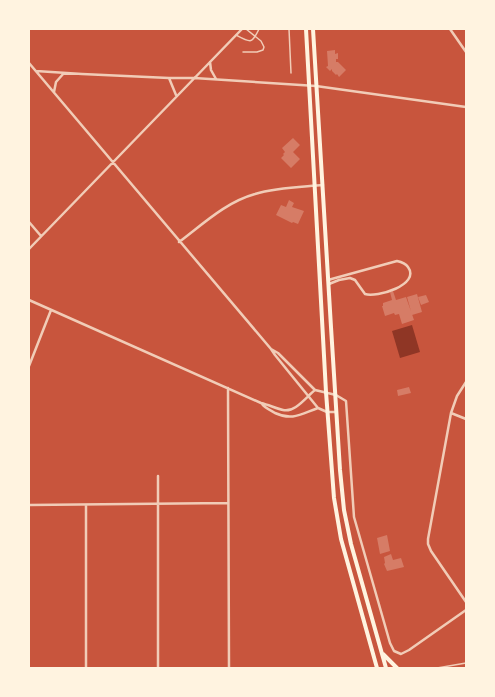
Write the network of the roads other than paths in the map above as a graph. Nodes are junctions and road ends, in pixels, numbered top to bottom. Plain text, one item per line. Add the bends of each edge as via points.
1 (242, 29) edge
2 (246, 29) edge
3 (259, 29) edge
4 (289, 29) edge
5 (306, 29) edge
6 (313, 29) edge
7 (450, 29) edge
8 (236, 35) junction
9 (256, 37) junction
10 (243, 52) dead end
11 (466, 52) edge
12 (210, 61) junction
13 (29, 63) edge
14 (36, 70) junction
15 (65, 73) junction
16 (291, 73) dead end
17 (169, 78) junction
18 (194, 78) junction
19 (216, 79) junction
20 (309, 86) junction
21 (316, 86) junction
22 (54, 93) junction
23 (176, 96) junction
24 (466, 107) edge
25 (113, 163) junction
26 (315, 186) junction
27 (323, 186) junction
28 (29, 222) edge
29 (41, 236) junction
30 (179, 242) junction
31 (29, 249) edge
32 (328, 282) junction
33 (29, 300) edge
34 (51, 310) junction
35 (271, 349) junction
36 (29, 366) edge
37 (466, 382) edge
38 (228, 388) junction
39 (315, 390) junction
40 (326, 392) junction
41 (336, 395) junction
42 (308, 396) junction
43 (261, 403) junction
44 (318, 408) junction
45 (327, 412) junction
46 (336, 412) junction
47 (451, 413) junction
48 (466, 419) edge
49 (158, 476) dead end
50 (228, 503) junction
51 (157, 504) junction
52 (29, 505) edge
53 (86, 505) junction
54 (466, 602) edge
55 (466, 610) edge
56 (382, 654) junction
57 (466, 663) edge
58 (86, 668) edge
59 (158, 668) edge
60 (229, 668) edge
61 (376, 668) edge
62 (386, 668) edge
63 (397, 668) edge
64 (437, 668) edge

1 - 8 street
2 - 9 lane
3 - 9 lane
4 - 16 lane
5 - 20 main road
6 - 21 main road
7 - 11 street
8 - 9 lane via 250,41
8 - 12 street
9 - 10 lane via 264,44 263,50
12 - 18 street
12 - 19 street
13 - 14 street
14 - 15 street
14 - 22 street
15 - 17 street
15 - 22 street via 56,82
17 - 18 street
17 - 23 street
18 - 19 street
18 - 23 street
19 - 20 street
20 - 21 street
20 - 26 main road
21 - 24 street
21 - 27 main road
22 - 25 street
23 - 25 street
25 - 29 street
25 - 30 street
26 - 27 street
26 - 30 street via 265,191 246,197 220,211
26 - 40 main road
27 - 32 main road
28 - 29 street
29 - 31 street
30 - 35 street
32 - 32 street via 398,261 406,265 411,272 410,279 405,284 374,295 364,294 350,278
32 - 41 main road
33 - 34 street
34 - 36 street
34 - 38 street
35 - 39 street
35 - 42 street
37 - 47 street via 457,396
38 - 43 street
38 - 50 street
39 - 40 street
39 - 42 street
40 - 41 street
40 - 45 main road
41 - 46 main road
41 - 55 street via 347,404 354,517 392,648 396,653 404,653
42 - 43 street via 290,410
42 - 44 street
43 - 44 street via 286,417 294,417
44 - 45 street
45 - 46 street
45 - 61 main road via 339,527
46 - 56 main road via 345,519
47 - 48 street
47 - 54 street via 428,544
49 - 51 street
50 - 51 street
50 - 60 street
51 - 53 street
51 - 59 street
52 - 53 street
53 - 58 street
56 - 62 main road
56 - 63 main road
57 - 64 lane

